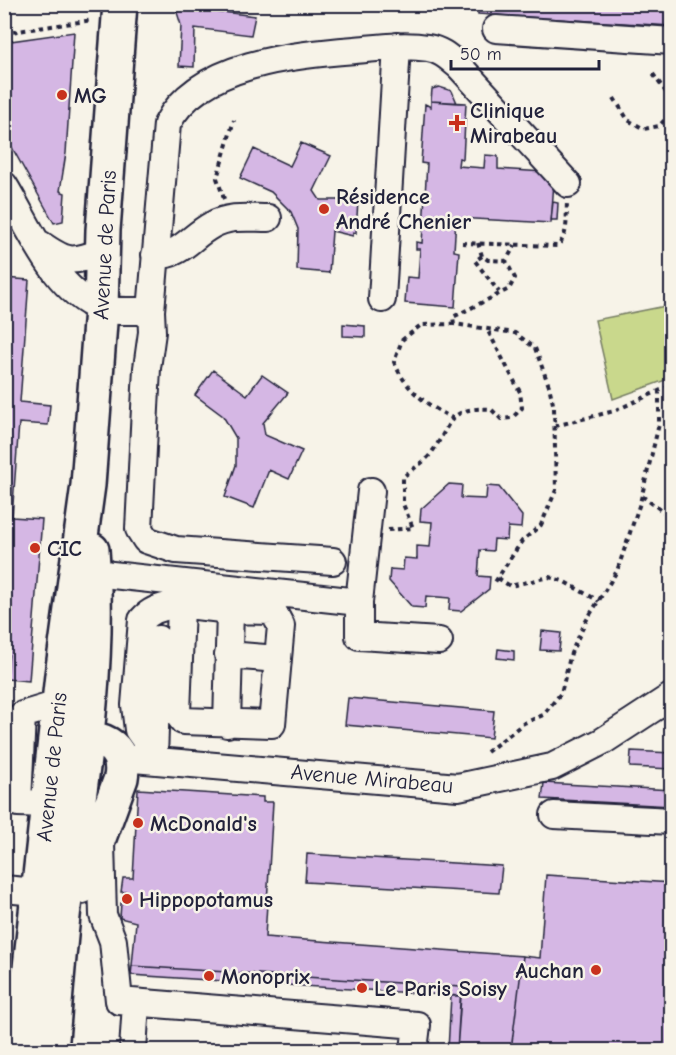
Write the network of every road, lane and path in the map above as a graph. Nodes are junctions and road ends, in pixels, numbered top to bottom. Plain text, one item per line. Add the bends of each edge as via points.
1 (120, 10) edge
2 (496, 29) dead end
3 (4, 33) edge
4 (672, 41) edge
5 (397, 46) junction
6 (653, 74) dead end
7 (614, 98) dead end
8 (671, 113) edge
9 (234, 120) dead end
10 (568, 184) joint
11 (4, 185) edge
12 (236, 218) junction
13 (268, 218) dead end
14 (16, 225) edge
15 (462, 243) dead end
16 (478, 243) junction
17 (39, 244) junction
18 (514, 245) junction
19 (102, 252) junction
20 (155, 255) junction
21 (482, 255) junction
22 (506, 261) junction
23 (499, 292) junction
24 (382, 298) dead end
25 (101, 309) junction
26 (151, 311) junction
27 (454, 324) junction
28 (488, 331) junction
29 (672, 385) edge
30 (659, 390) junction
31 (454, 419) junction
32 (555, 426) junction
33 (88, 485) junction
34 (371, 491) dead end
35 (642, 496) junction
36 (669, 516) dead end
37 (367, 531) junction
38 (333, 561) dead end
39 (94, 573) junction
40 (599, 601) junction
41 (359, 602) junction
42 (181, 606) junction
43 (230, 610) junction
44 (158, 639) dead end
45 (439, 641) dead end
46 (228, 655) junction
47 (278, 659) junction
48 (672, 696) edge
49 (58, 704) junction
50 (226, 724) junction
51 (54, 741) junction
52 (106, 746) junction
53 (487, 752) dead end
54 (154, 758) junction
55 (47, 804) junction
56 (554, 815) dead end
57 (672, 821) edge
58 (100, 834) junction
59 (4, 889) edge
60 (51, 893) junction
61 (62, 936) junction
62 (136, 1003) junction
63 (21, 1050) edge
64 (51, 1050) edge
65 (133, 1050) edge
66 (414, 1050) edge

1 - 3 path
1 - 19 main road, Avenue de Paris
2 - 4 street
5 - 10 street via 428,48 445,54
5 - 20 street via 302,54 256,65 209,83 185,101 167,124
5 - 24 street
6 - 8 path via 668,94
7 - 8 path via 628,120 644,129 659,126
9 - 12 path via 218,178 222,196
10 - 18 path via 562,241 556,246
11 - 14 street
12 - 13 street
12 - 20 street via 212,225 168,256
14 - 17 street
15 - 16 path
16 - 18 path
16 - 21 path
17 - 19 street via 62,260 76,261
17 - 25 street via 56,276
18 - 22 path
19 - 25 main road, Avenue de Paris
20 - 26 street
21 - 22 path via 488,260
21 - 23 path via 475,261
22 - 23 path via 514,278 509,289
23 - 27 path via 476,308 453,317
25 - 26 street
25 - 33 main road, Avenue de Paris
26 - 38 street via 139,529 146,540 176,550
27 - 28 path
27 - 31 path via 421,325 402,340 394,362 401,379 421,401
28 - 31 path via 520,392 522,408 512,417 501,419 491,409 467,408
28 - 32 path via 515,333 536,348 549,386
29 - 30 path
30 - 32 path via 614,411
30 - 35 path via 659,424
31 - 37 path via 428,457 403,477 403,504 413,528
32 - 40 path via 556,490 541,525 522,541 496,580 510,586 549,577 563,580
33 - 39 main road, Avenue de Paris
33 - 49 main road, Avenue de Paris
34 - 37 street
35 - 36 path
35 - 40 path via 617,571
37 - 41 street
39 - 41 street
39 - 52 main road, Avenue de Paris via 92,701
40 - 53 path via 572,653 561,693 543,715 524,723
41 - 45 street via 359,636
42 - 43 street
42 - 50 street via 177,712 183,721
42 - 54 street via 151,610 142,620 135,705 138,730
43 - 46 street
43 - 47 street via 273,611 280,626
44 - 54 street
46 - 47 street
46 - 50 street
47 - 50 street via 272,724
48 - 54 street, Avenue Mirabeau via 593,747 552,767 458,787
49 - 51 main road, Avenue de Paris
49 - 55 street via 22,715 18,803
51 - 52 main road
51 - 55 main road, Avenue de Paris
52 - 54 street, Avenue Mirabeau
52 - 58 main road via 121,778
52 - 60 main road, Avenue de Paris
55 - 60 main road, Avenue de Paris
56 - 57 street
58 - 61 main road
58 - 62 street via 103,915 112,941 119,1001
59 - 60 street
60 - 61 main road, Avenue de Paris
60 - 63 main road, Avenue de Paris
61 - 64 main road, Avenue de Paris
62 - 65 street
62 - 66 street via 417,1025

